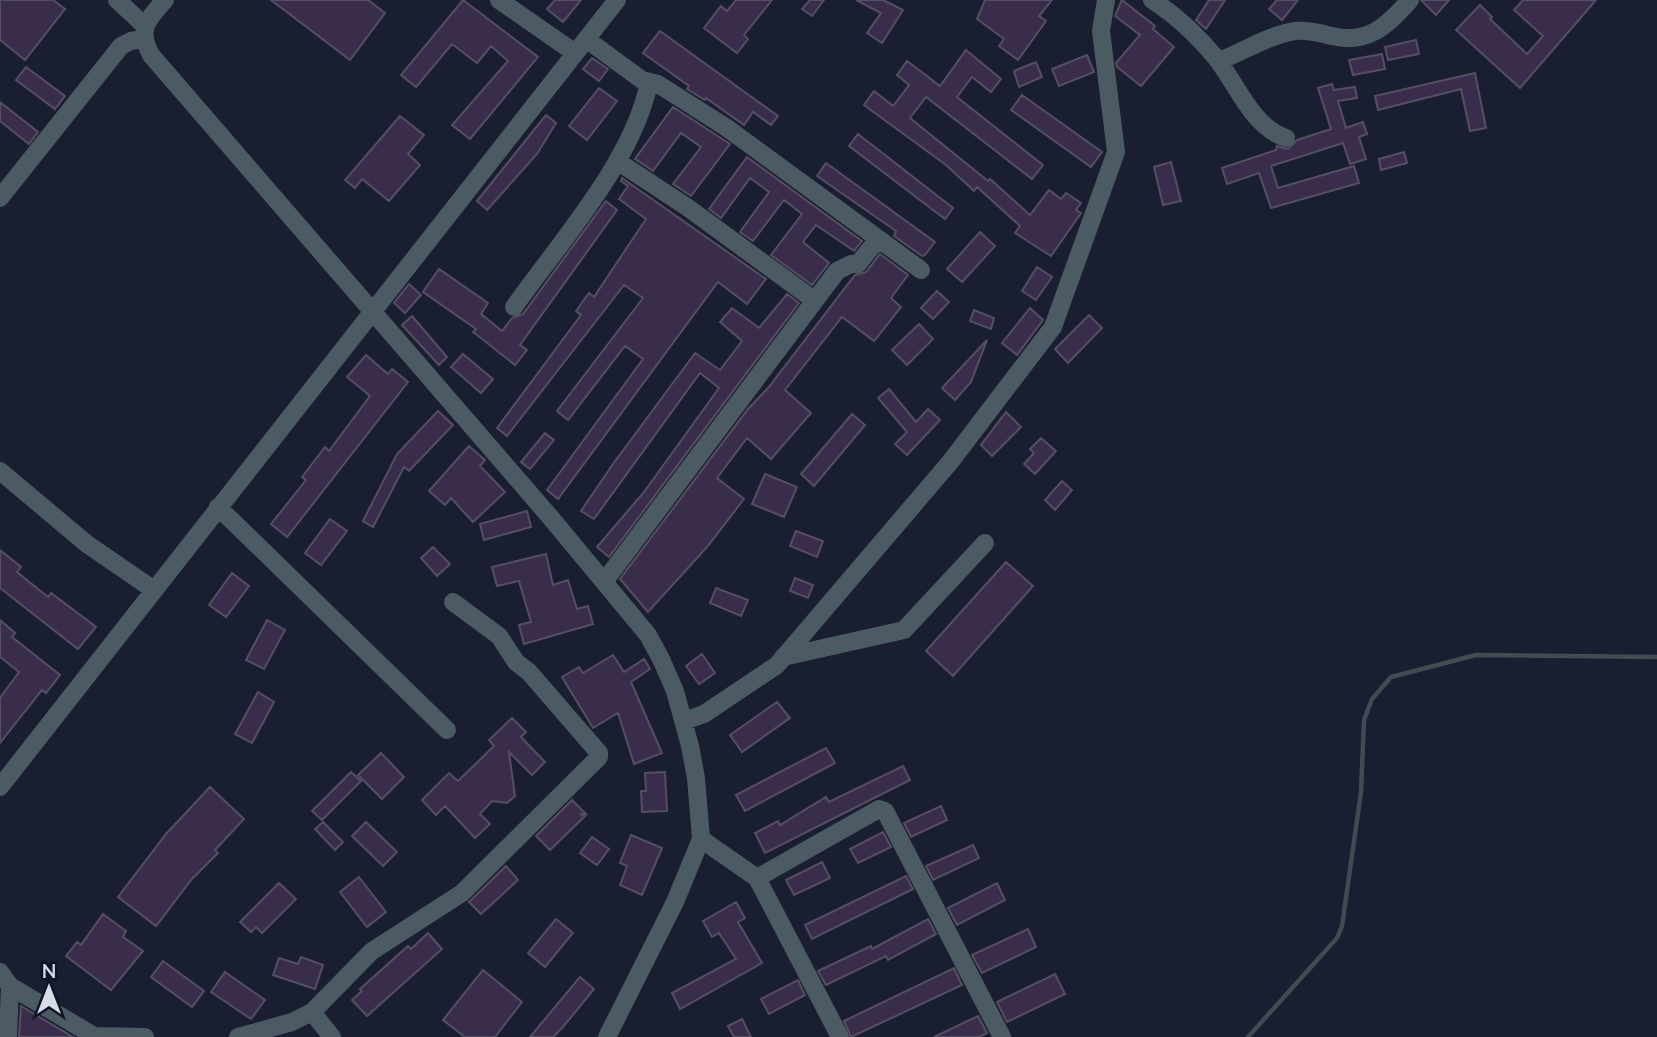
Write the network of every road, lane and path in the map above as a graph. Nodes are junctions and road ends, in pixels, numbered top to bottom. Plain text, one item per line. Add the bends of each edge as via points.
1 (117, 0) edge
2 (164, 0) edge
3 (499, 0) edge
4 (617, 0) edge
5 (1106, 0) edge
6 (1152, 0) edge
7 (1410, 0) edge
8 (1177, 7) edge
9 (144, 32) junction
10 (580, 46) junction
11 (1219, 61) junction
12 (649, 82) junction
13 (1286, 138) dead end
14 (617, 161) junction
15 (0, 198) edge
16 (878, 239) junction
17 (921, 270) dead end
18 (814, 300) junction
19 (514, 307) dead end
20 (371, 311) junction
21 (0, 471) edge
22 (218, 507) junction
23 (985, 543) dead end
24 (604, 582) junction
25 (154, 590) junction
26 (453, 602) dead end
27 (783, 657) junction
28 (684, 721) junction
29 (447, 730) dead end
30 (0, 787) edge
31 (701, 839) junction
32 (757, 878) junction
33 (5, 979) edge
34 (312, 1012) junction
35 (94, 1036) edge
36 (8, 1037) edge
37 (145, 1037) edge
38 (238, 1037) edge
39 (332, 1037) edge
40 (607, 1037) edge
41 (840, 1037) edge
42 (1002, 1037) edge

1 - 9 street
2 - 9 street
3 - 10 street
4 - 10 street
5 - 27 street via 1101,31 1116,152 1053,327 951,461
6 - 8 street
7 - 11 street via 1391,22 1363,38 1294,32
8 - 11 street
9 - 15 street via 121,47
9 - 20 street via 151,55
10 - 12 street
10 - 20 street
11 - 13 street via 1259,118 1275,135
12 - 14 street via 643,112
12 - 16 street via 727,128
14 - 18 street
14 - 19 street
16 - 17 street
16 - 18 street via 858,264 837,271
18 - 24 street
20 - 22 street
20 - 24 street
21 - 25 street via 87,544
22 - 25 street
22 - 29 street
23 - 27 street via 904,630
24 - 28 street via 655,647
25 - 30 street
26 - 34 street via 499,636 599,757 462,892 372,951
27 - 28 street via 741,691
28 - 31 street via 696,778
31 - 32 street
31 - 40 street via 675,902
32 - 41 street
32 - 42 street via 879,809 885,811
33 - 35 street
33 - 36 street
34 - 38 street
34 - 39 street
35 - 37 street

